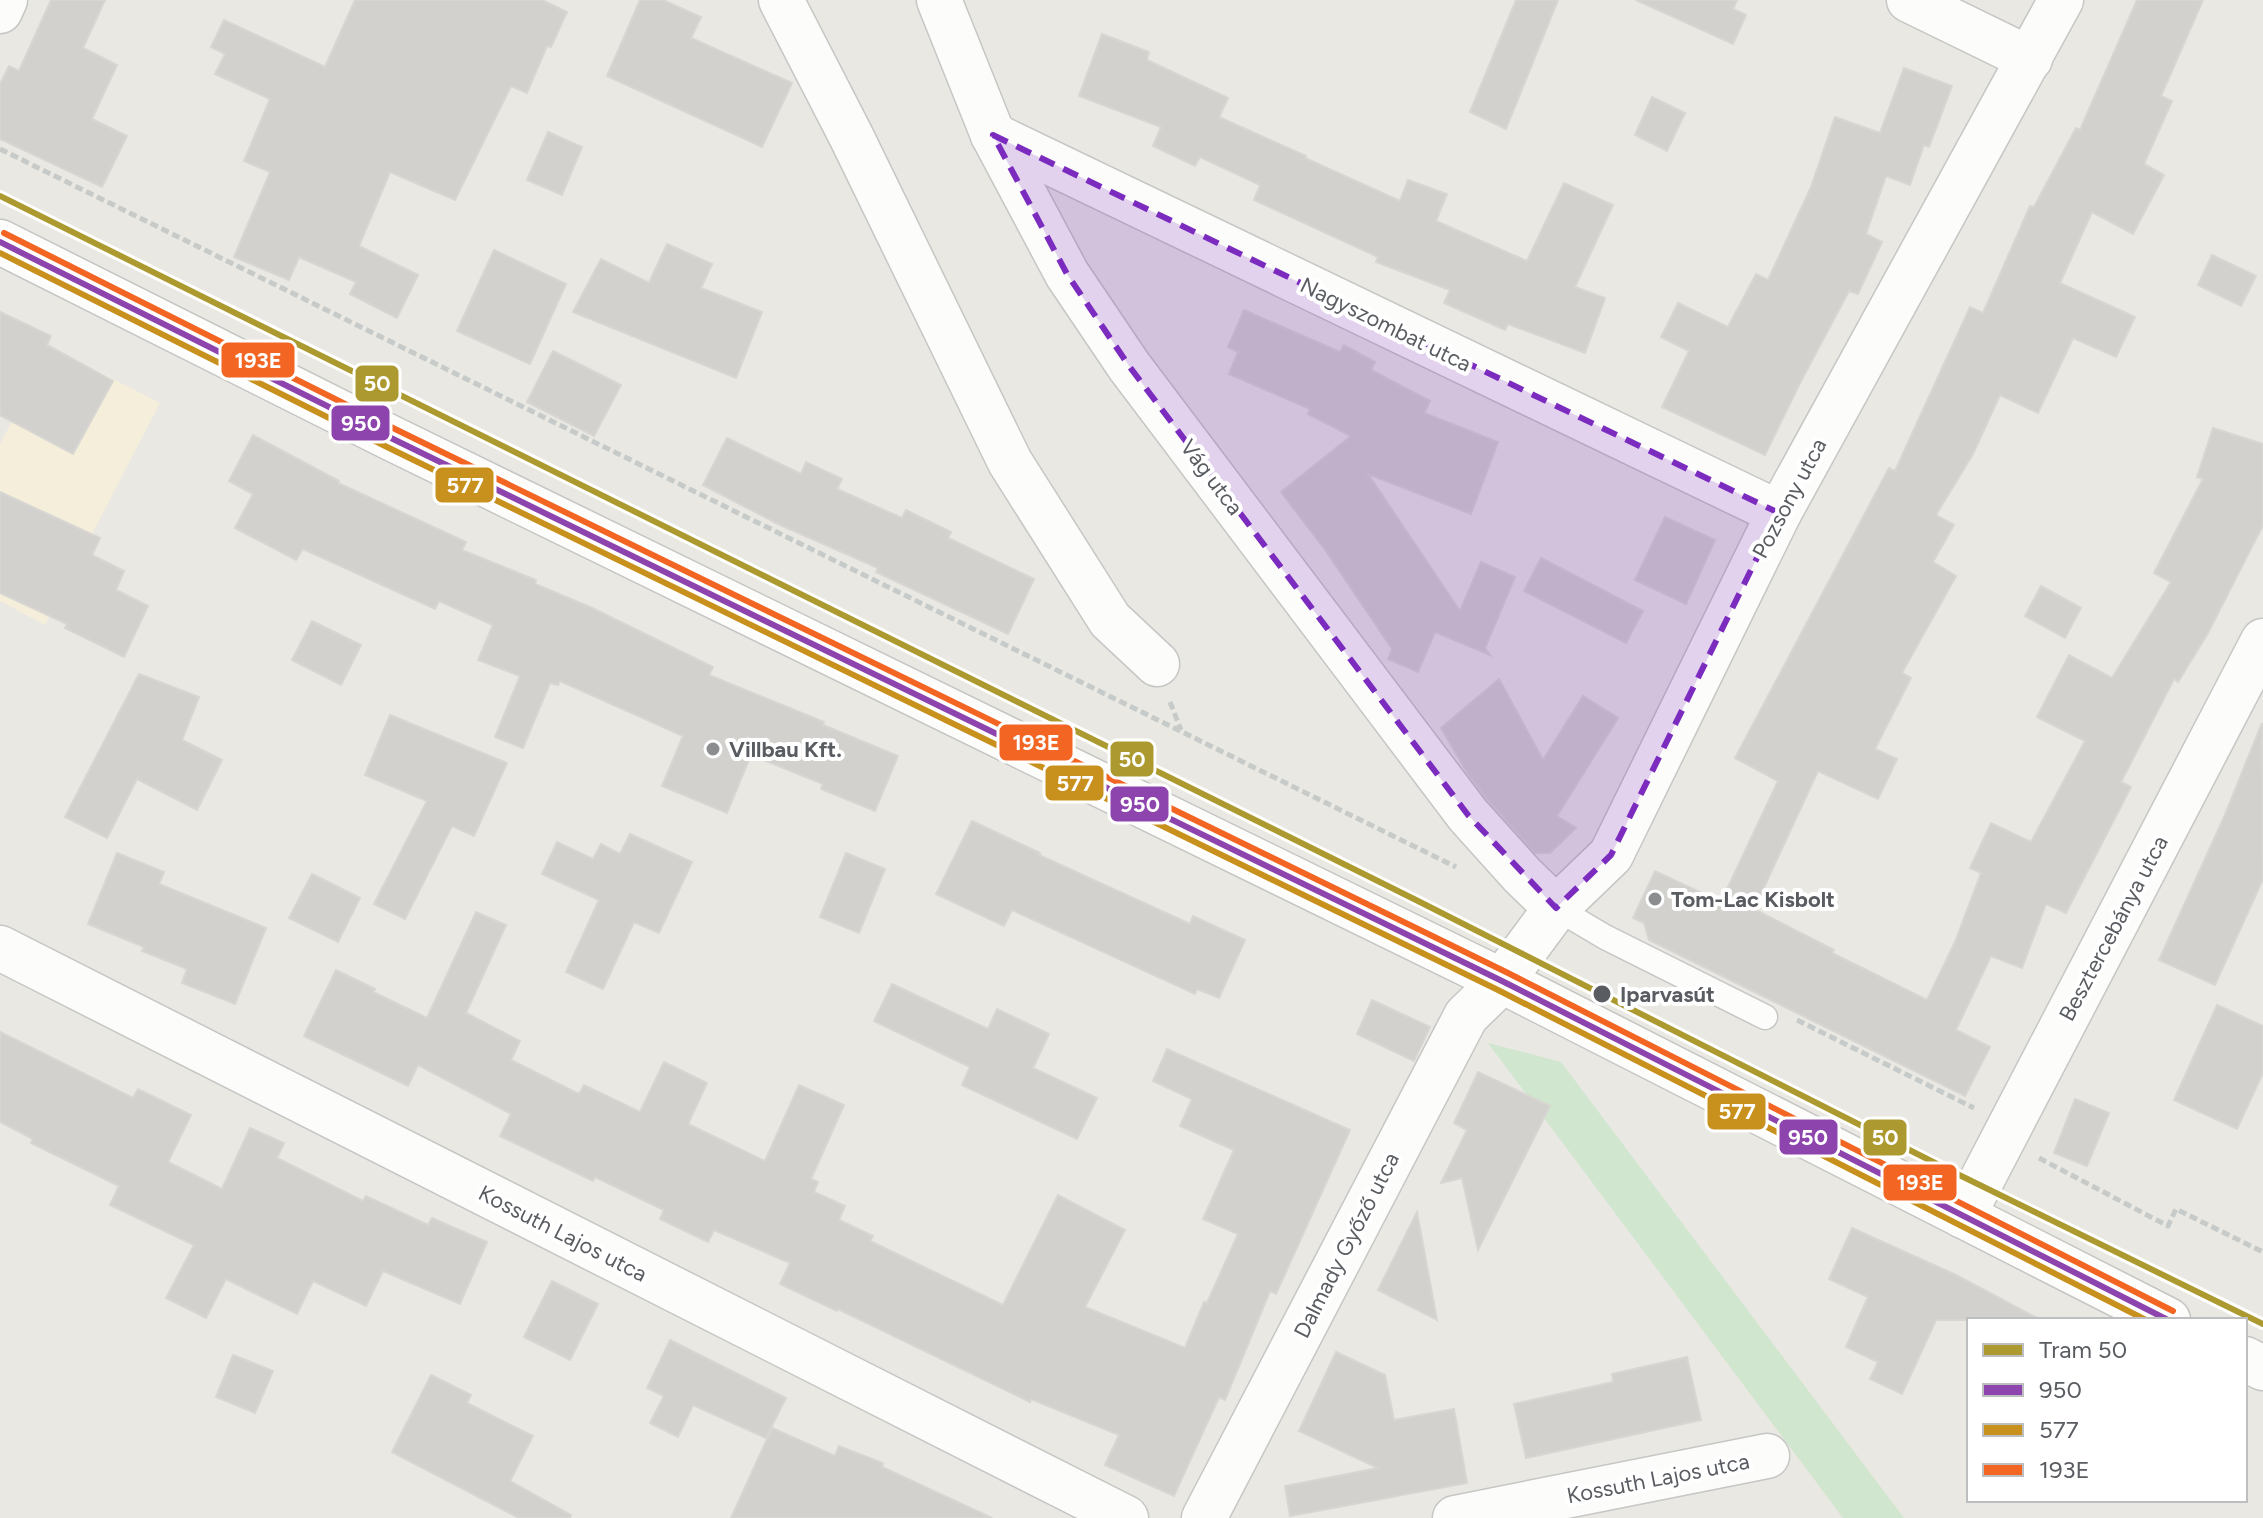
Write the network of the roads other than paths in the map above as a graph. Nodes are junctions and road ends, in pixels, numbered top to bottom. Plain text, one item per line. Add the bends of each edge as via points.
1 (5, 0) edge
2 (939, 0) edge
3 (1909, 0) edge
4 (2061, 0) edge
5 (774, 5) edge
6 (0, 11) edge
7 (2030, 59) junction
8 (993, 135) junction
9 (0, 242) edge
10 (1779, 513) junction
11 (2263, 641) edge
12 (1157, 664) dead end
13 (1556, 908) junction
14 (0, 948) edge
15 (1502, 981) junction
16 (1765, 1017) road end
17 (1963, 1216) junction
18 (2164, 1318) edge
19 (1767, 1456) dead end
20 (1126, 1518) edge
21 (1204, 1518) edge
22 (1455, 1518) edge

1 - 6 street
2 - 8 street, Vág utca
3 - 7 street
4 - 7 street, Pozsony utca
5 - 12 street via 851,136 1010,462 1110,620
7 - 10 street, Pozsony utca
8 - 10 street, Nagyszombat utca
8 - 13 street, Vág utca via 1067,274 1129,366 1468,815
9 - 15 street
10 - 13 street, Pozsony utca via 1611,855
11 - 17 street, Besztercebánya utca
13 - 15 street, Pozsony utca
13 - 16 lane
14 - 20 street, Kossuth Lajos utca
15 - 17 street
15 - 21 street, Dalmady Győző utca via 1466,1016
17 - 18 street
19 - 22 street, Kossuth Lajos utca

